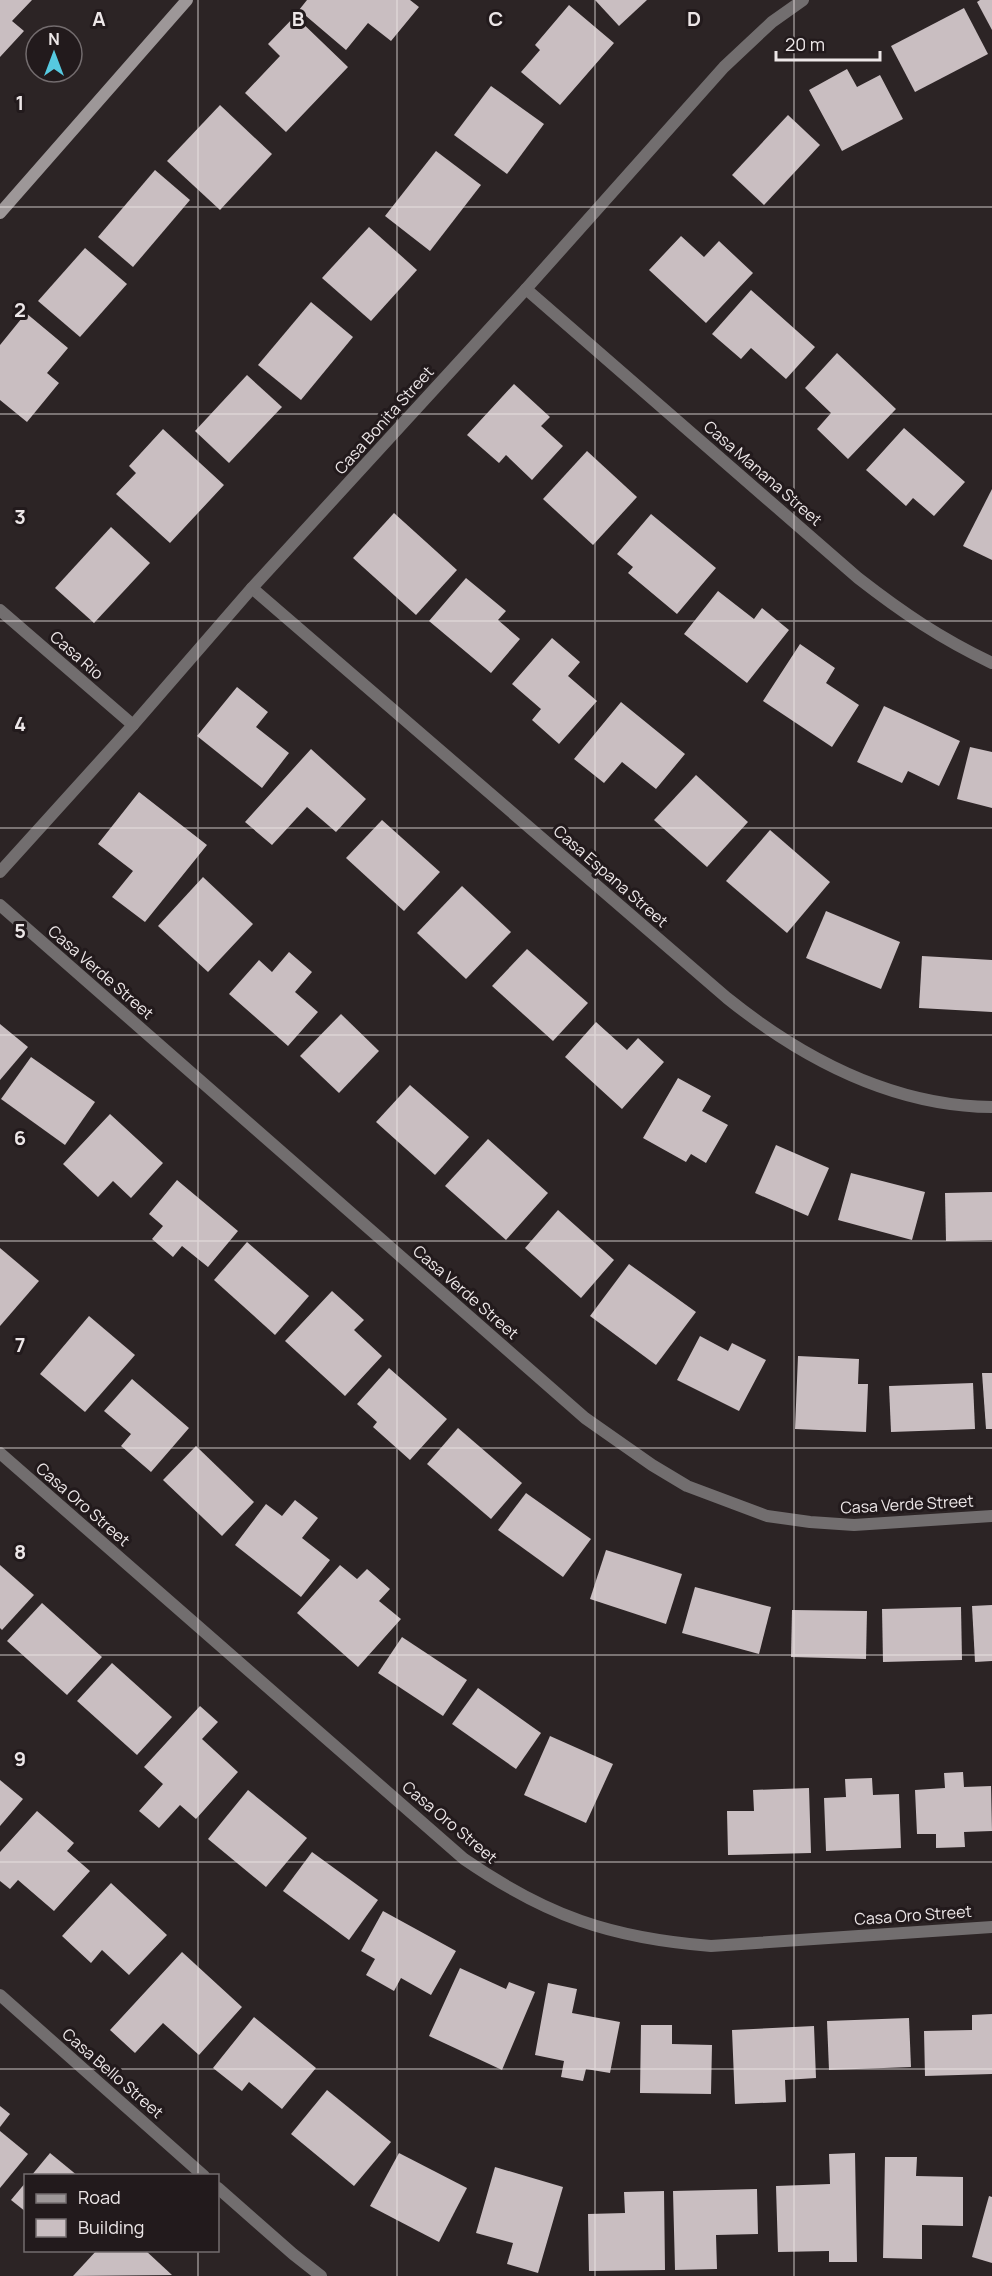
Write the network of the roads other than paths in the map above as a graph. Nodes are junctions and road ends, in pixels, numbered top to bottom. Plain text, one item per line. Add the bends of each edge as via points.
1 (187, 0) edge
2 (803, 0) edge
3 (0, 213) edge
4 (526, 289) junction
5 (252, 588) junction
6 (0, 610) edge
7 (992, 663) edge
8 (133, 725) junction
9 (0, 872) edge
10 (0, 905) edge
11 (992, 1107) edge
12 (0, 1454) edge
13 (992, 1516) edge
14 (992, 1927) edge
15 (0, 1995) edge
16 (203, 2174) edge
17 (219, 2189) edge
18 (321, 2276) edge

1 - 3 street
2 - 4 street, Casa Bonita Street via 772,22 724,67
4 - 5 street, Casa Bonita Street
4 - 7 street, Casa Manana Street via 858,578 949,642
5 - 8 street, Casa Bonita Street
5 - 11 street, Casa Espana Street via 764,1028 802,1052 887,1089 931,1100
6 - 8 street, Casa Rio
8 - 9 street, Casa Bonita Street
10 - 13 street, Casa Verde Street via 585,1418 652,1465 687,1486 767,1516 854,1525
12 - 14 street, Casa Oro Street via 464,1859 540,1905 623,1935 711,1946
15 - 16 street, Casa Bello Street
17 - 18 street

